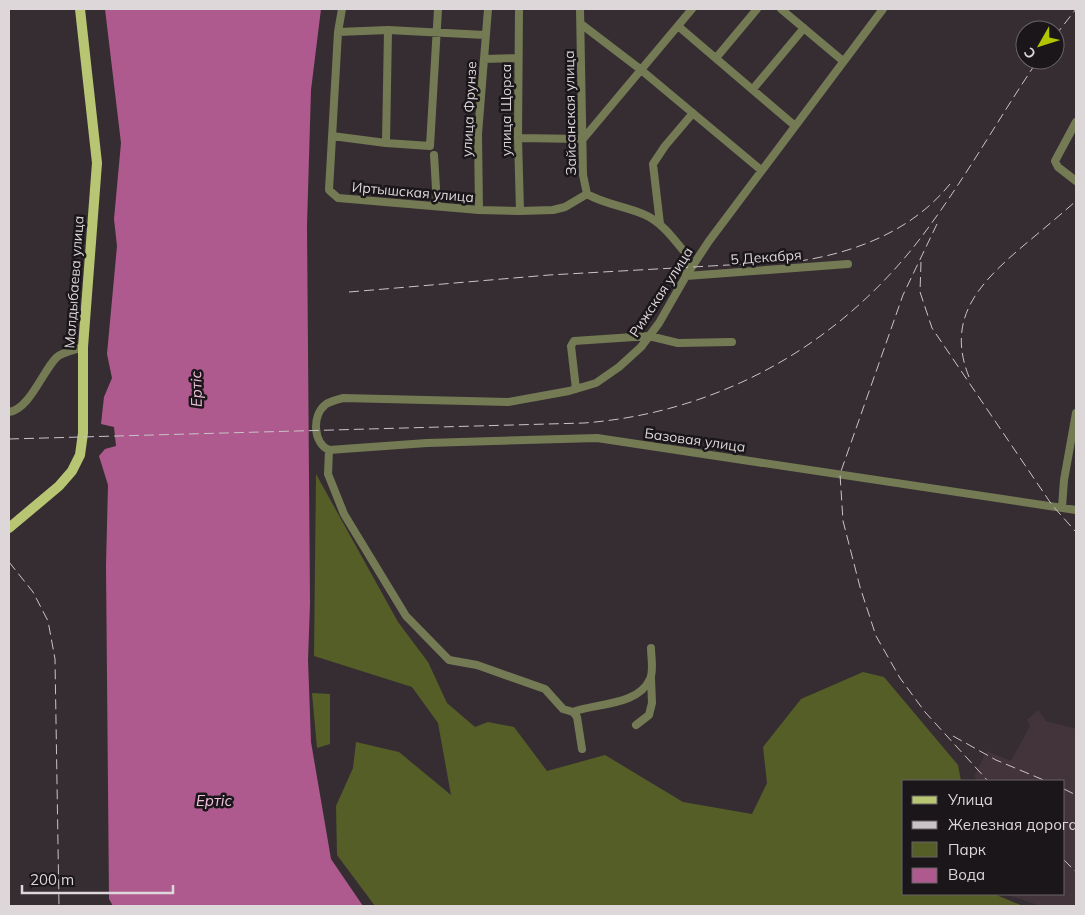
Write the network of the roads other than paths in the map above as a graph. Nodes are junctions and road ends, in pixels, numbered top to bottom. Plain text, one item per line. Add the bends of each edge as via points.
1 (80, 9) edge
2 (342, 9) edge
3 (438, 9) edge
4 (488, 9) edge
5 (519, 9) edge
6 (692, 9) edge
7 (757, 9) edge
8 (781, 9) edge
9 (883, 9) edge
10 (582, 10) edge
11 (581, 24) junction
12 (678, 26) junction
13 (804, 28) junction
14 (388, 30) junction
15 (338, 32) junction
16 (437, 34) junction
17 (485, 35) junction
18 (518, 58) junction
19 (716, 58) junction
20 (484, 59) junction
21 (843, 61) junction
22 (640, 69) junction
23 (753, 89) junction
24 (693, 112) junction
25 (1076, 122) edge
26 (794, 125) junction
27 (332, 136) junction
28 (518, 138) junction
29 (583, 139) junction
30 (386, 143) junction
31 (434, 154) dead end
32 (761, 170) junction
33 (1076, 181) edge
34 (587, 194) junction
35 (437, 205) junction
36 (479, 210) junction
37 (520, 211) junction
38 (660, 224) junction
39 (848, 264) dead end
40 (686, 276) junction
41 (649, 336) junction
42 (732, 342) dead end
43 (83, 347) junction
44 (576, 389) junction
45 (9, 412) edge
46 (1076, 413) edge
47 (329, 450) junction
48 (1062, 507) junction
49 (1076, 510) edge
50 (9, 528) edge
51 (652, 648) dead end
52 (651, 678) junction
53 (573, 712) junction
54 (636, 725) dead end
55 (582, 749) dead end

1 - 43 main road, Малдыбаева улица via 97,162
2 - 15 street, Иртышская улица
3 - 16 street
4 - 17 street, улица Фрунзе
5 - 18 street, улица Щорса
6 - 12 street
7 - 19 street
8 - 13 street
9 - 21 street, Рижская улица
10 - 11 street, Зайсанская улица
11 - 22 street
11 - 29 street, Зайсанская улица
12 - 19 street
12 - 22 street
13 - 21 street
13 - 23 street
14 - 15 street
14 - 16 street
14 - 30 street
15 - 27 street, Иртышская улица
16 - 17 street
16 - 30 street via 430,146
17 - 20 street, улица Фрунзе
18 - 20 street
18 - 28 street, улица Щорса
19 - 23 street
20 - 36 street, улица Фрунзе via 478,134
21 - 26 street, Рижская улица
22 - 24 street
22 - 29 street
23 - 26 street
24 - 32 street
24 - 38 street via 653,164
25 - 33 street via 1055,161
26 - 32 street, Рижская улица
27 - 30 street
27 - 35 street, Иртышская улица via 329,190 338,198
28 - 29 street
28 - 37 street, улица Щорса
29 - 34 street, Зайсанская улица
31 - 35 street
32 - 40 street, Рижская улица
34 - 37 street, Иртышская улица via 565,207
34 - 38 street, Зайсанская улица via 596,200 644,214
35 - 36 street, Иртышская улица
36 - 37 street, Иртышская улица
38 - 40 street, Зайсанская улица via 686,254
39 - 40 street, 5 Декабря
40 - 41 street, Рижская улица
41 - 42 street via 678,343
41 - 44 street, Рижская улица via 618,367 596,383
41 - 44 street via 574,341 571,346
43 - 45 street via 58,356 30,395
43 - 50 main road, Малдыбаева улица via 80,455 60,486
44 - 47 street, Рижская улица via 508,402 343,398 325,405 317,419 317,434 323,448
46 - 48 street
47 - 48 street, Базовая улица via 598,438
47 - 53 street via 328,474 344,514 406,616 449,660 477,664 546,689 562,709
48 - 49 street, Базовая улица
51 - 52 street
52 - 53 street via 634,696
52 - 54 street via 649,715
53 - 55 street via 577,717

